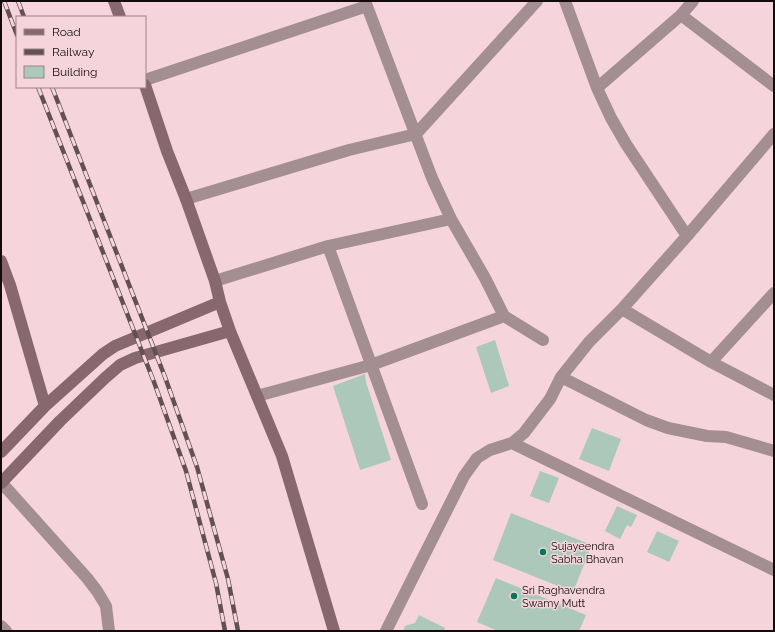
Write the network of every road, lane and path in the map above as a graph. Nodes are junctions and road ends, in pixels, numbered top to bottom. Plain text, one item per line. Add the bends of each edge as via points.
1 (114, 1) edge
2 (537, 1) edge
3 (565, 1) edge
4 (693, 1) edge
5 (366, 3) edge
6 (681, 15) junction
7 (120, 16) edge
8 (146, 80) edge
9 (774, 86) edge
10 (146, 88) edge
11 (597, 88) junction
12 (416, 134) junction
13 (774, 134) edge
14 (186, 199) junction
15 (451, 219) junction
16 (687, 236) junction
17 (328, 246) junction
18 (1, 261) edge
19 (215, 281) junction
20 (774, 293) edge
21 (220, 302) junction
22 (622, 309) junction
23 (504, 316) junction
24 (230, 331) junction
25 (543, 340) dead end
26 (711, 362) junction
27 (372, 365) junction
28 (561, 378) junction
29 (774, 395) edge
30 (257, 396) junction
31 (45, 406) junction
32 (512, 443) junction
33 (774, 451) edge
34 (1, 452) edge
35 (1, 483) edge
36 (422, 504) dead end
37 (774, 570) edge
38 (1, 626) edge
39 (6, 631) edge
40 (109, 631) edge
41 (334, 631) edge
42 (386, 631) edge

1 - 7 street
2 - 12 street
3 - 11 street
4 - 6 street
5 - 8 street
5 - 12 street
6 - 9 street
6 - 11 street
10 - 14 street
11 - 16 street via 626,144
12 - 14 street via 350,150
12 - 15 street
13 - 16 street
14 - 19 street
15 - 17 street
15 - 23 street
16 - 22 street
17 - 19 street
17 - 27 street
18 - 31 street
19 - 21 street
20 - 26 street
21 - 24 street
21 - 31 street via 115,346
22 - 26 street
22 - 28 street via 589,342
23 - 25 street
23 - 27 street
24 - 30 street
24 - 35 street via 135,358 120,365 60,421
26 - 29 street
27 - 30 street
27 - 36 street
28 - 32 street via 550,399 524,433
28 - 33 street via 646,420 668,428 726,437
30 - 41 street via 282,456
31 - 34 street
32 - 37 street
32 - 42 street via 490,450 477,458 464,476
35 - 40 street via 97,590 106,606
38 - 39 street

